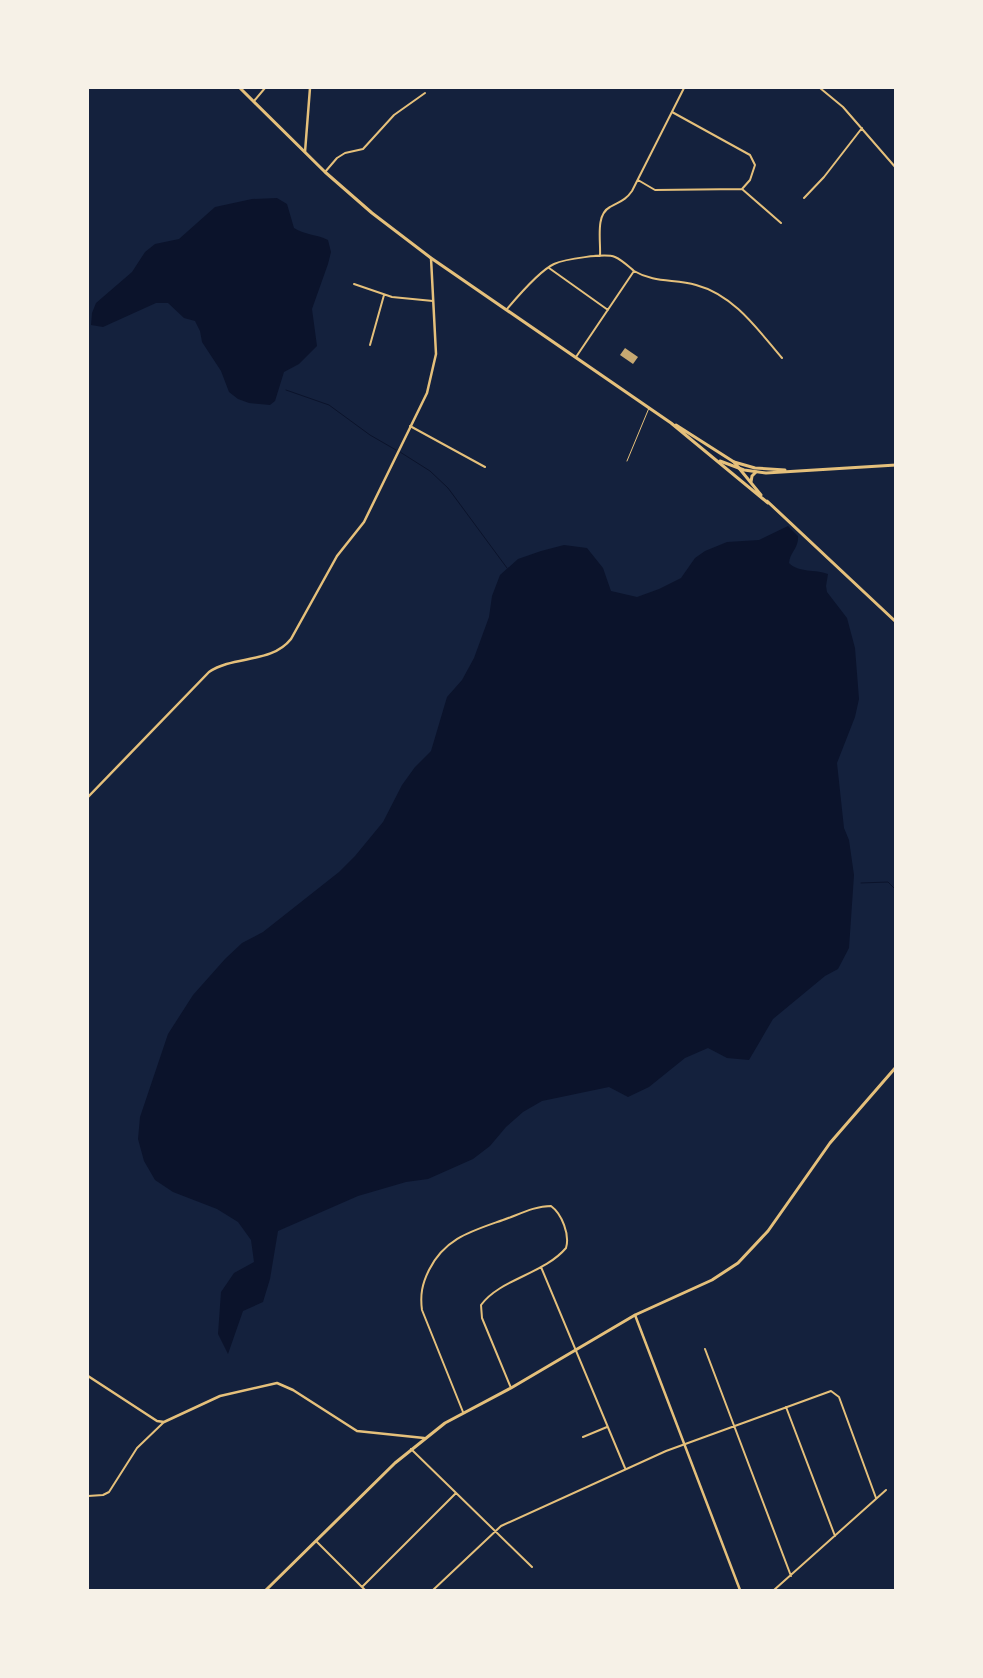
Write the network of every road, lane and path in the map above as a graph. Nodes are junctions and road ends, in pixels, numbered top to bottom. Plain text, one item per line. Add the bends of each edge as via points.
1 (240, 88) edge
2 (265, 88) edge
3 (310, 88) edge
4 (684, 88) edge
5 (820, 88) edge
6 (425, 93) dead end
7 (254, 102) junction
8 (672, 112) junction
9 (862, 128) junction
10 (305, 152) junction
11 (896, 168) edge
12 (325, 172) junction
13 (638, 180) junction
14 (742, 189) junction
15 (804, 198) dead end
16 (781, 223) dead end
17 (600, 256) junction
18 (431, 258) junction
19 (548, 267) junction
20 (634, 271) junction
21 (354, 284) dead end
22 (384, 295) junction
23 (433, 301) junction
24 (506, 309) junction
25 (608, 310) junction
26 (370, 345) dead end
27 (576, 358) junction
28 (782, 358) dead end
29 (649, 408) junction
30 (671, 423) junction
31 (410, 426) junction
32 (627, 461) dead end
33 (720, 461) junction
34 (734, 462) junction
35 (896, 464) edge
36 (484, 467) dead end
37 (739, 468) junction
38 (789, 471) junction
39 (756, 472) junction
40 (751, 483) junction
41 (768, 503) junction
42 (896, 622) edge
43 (88, 797) edge
44 (896, 1068) edge
45 (541, 1267) junction
46 (635, 1315) junction
47 (705, 1349) dead end
48 (576, 1350) junction
49 (88, 1376) edge
50 (511, 1388) junction
51 (786, 1407) junction
52 (463, 1412) junction
53 (164, 1422) junction
54 (607, 1427) junction
55 (735, 1427) junction
56 (583, 1437) dead end
57 (424, 1438) junction
58 (684, 1444) junction
59 (411, 1449) junction
60 (625, 1469) junction
61 (886, 1490) dead end
62 (456, 1493) junction
63 (88, 1496) edge
64 (876, 1498) junction
65 (494, 1532) junction
66 (835, 1536) junction
67 (316, 1542) junction
68 (532, 1567) dead end
69 (790, 1576) junction
70 (362, 1587) junction
71 (266, 1590) edge
72 (365, 1590) edge
73 (434, 1590) edge
74 (740, 1590) edge
75 (774, 1590) edge

1 - 7 main road
2 - 7 street
3 - 10 street
4 - 8 street
5 - 9 street via 844,107
6 - 12 street via 394,115 363,149 345,153
7 - 10 main road
8 - 13 street
8 - 14 street via 750,155 754,160 754,171
9 - 11 street
9 - 15 street
10 - 12 main road
12 - 18 main road
13 - 14 street via 656,190
13 - 17 street via 625,200 605,210 601,217
14 - 16 street
17 - 19 street
17 - 20 street via 614,257
18 - 23 street
18 - 24 main road
19 - 24 street
19 - 25 street
20 - 25 street
20 - 28 street via 652,280 698,285 732,302
21 - 22 street
22 - 23 street
22 - 26 street
23 - 31 street via 434,371
24 - 27 main road
25 - 27 street
27 - 29 main road
29 - 30 main road
29 - 32 lane
30 - 33 main road
30 - 34 main road
31 - 36 street
31 - 43 street via 368,516 337,556 286,644 269,654 220,666 209,672
33 - 37 main road
33 - 41 main road
34 - 37 main road
34 - 38 main road via 755,468
35 - 38 main road
37 - 39 main road
37 - 40 main road
38 - 39 main road
39 - 40 main road
40 - 41 main road
41 - 42 main road
44 - 46 main road via 826,1148 754,1248 712,1280
45 - 48 street
45 - 50 street via 481,1305 482,1318
45 - 52 street via 563,1252 567,1245 560,1216 551,1206 473,1230 449,1243 432,1264 422,1287 422,1310
46 - 48 main road
46 - 58 street
47 - 55 street
48 - 50 main road
48 - 54 street
49 - 53 street via 152,1418
50 - 52 main road
51 - 55 street
51 - 64 street via 831,1391 839,1397
51 - 66 street
52 - 57 main road
53 - 57 street via 220,1396 277,1383 357,1431
53 - 63 street via 137,1448 109,1492 103,1496
54 - 56 street
54 - 60 street
55 - 58 street
55 - 69 street
57 - 59 main road
58 - 60 street
58 - 74 street
59 - 62 street
59 - 67 main road
60 - 65 street
61 - 64 street
62 - 65 street
62 - 70 street
64 - 66 street
65 - 68 street
65 - 73 street
66 - 69 street
67 - 70 street
67 - 71 main road
69 - 75 street
70 - 72 street

